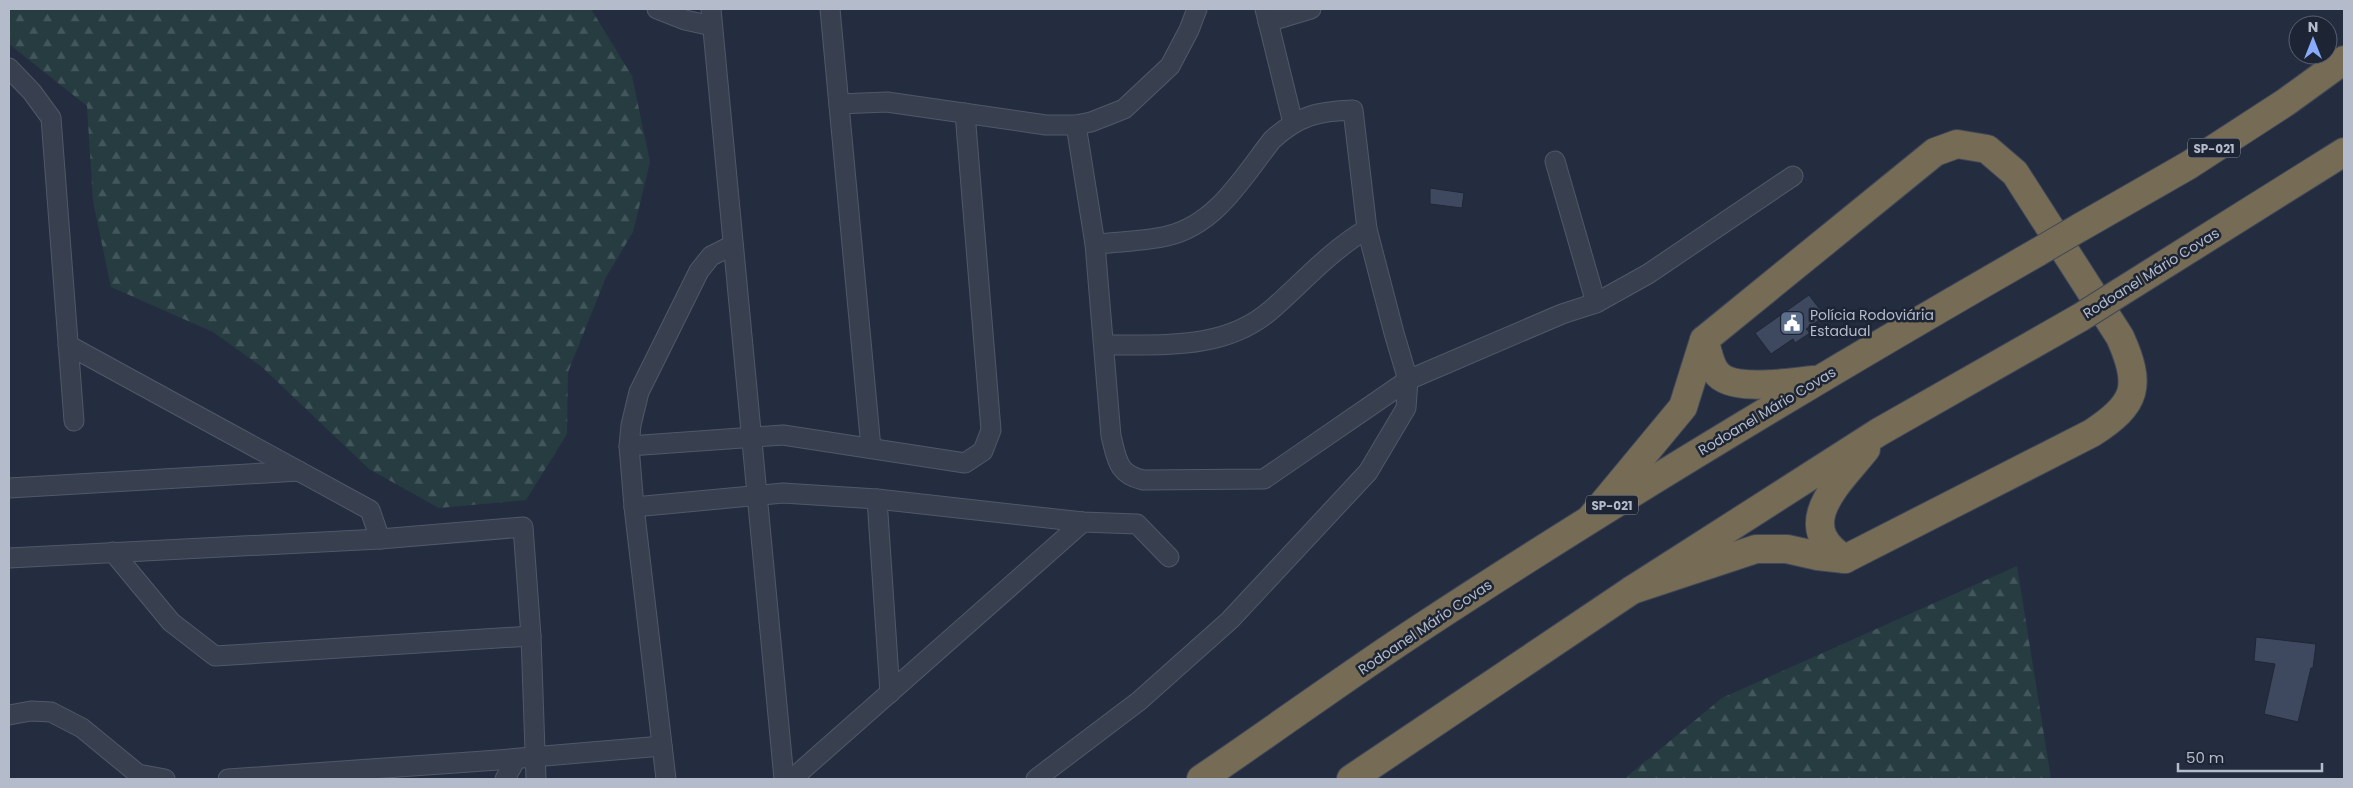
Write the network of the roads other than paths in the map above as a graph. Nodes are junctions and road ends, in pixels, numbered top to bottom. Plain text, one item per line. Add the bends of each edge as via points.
1 (657, 9) edge
2 (830, 9) edge
3 (1197, 9) edge
4 (1312, 9) edge
5 (1267, 15) edge
6 (711, 17) edge
7 (2344, 60) edge
8 (9, 68) edge
9 (839, 104) junction
10 (964, 113) junction
11 (1293, 123) junction
12 (1076, 125) junction
13 (2344, 152) edge
14 (1555, 161) dead end
15 (1793, 176) dead end
16 (1367, 229) junction
17 (1095, 244) junction
18 (733, 245) junction
19 (1596, 303) junction
20 (1704, 340) junction
21 (68, 345) junction
22 (1104, 345) junction
23 (1408, 380) junction
24 (1817, 380) junction
25 (74, 421) dead end
26 (1879, 432) junction
27 (751, 436) junction
28 (629, 446) junction
29 (871, 448) junction
30 (299, 472) junction
31 (9, 488) edge
32 (757, 496) junction
33 (877, 499) junction
34 (634, 507) junction
35 (1591, 518) junction
36 (1084, 522) junction
37 (380, 539) junction
38 (113, 552) junction
39 (1169, 557) dead end
40 (9, 558) edge
41 (1845, 559) junction
42 (1632, 590) junction
43 (531, 636) junction
44 (890, 693) junction
45 (9, 715) edge
46 (662, 746) junction
47 (535, 757) junction
48 (516, 759) junction
49 (165, 779) edge
50 (228, 779) edge
51 (505, 779) edge
52 (536, 779) edge
53 (666, 779) edge
54 (784, 779) edge
55 (792, 779) edge
56 (1036, 779) edge
57 (1201, 779) edge
58 (1351, 779) edge

1 - 6 street via 685,20
2 - 9 street
3 - 12 street via 1170,66 1124,109
4 - 5 street
5 - 11 street
6 - 18 street
7 - 24 highway, Rodoanel Mário Covas / SP-021, bridge via 2286,102 2189,164
8 - 21 street via 51,118
9 - 10 street via 887,102
9 - 29 street
10 - 12 street
10 - 29 street via 991,430 983,451 965,463
11 - 16 street via 1326,110 1352,110
11 - 17 street via 1272,140 1213,213 1199,223 1168,236
12 - 17 street
13 - 26 highway, Rodoanel Mário Covas, bridge via 2081,317
14 - 19 street
15 - 19 street via 1648,274
16 - 22 street via 1351,238 1270,311 1241,330 1194,343
16 - 23 street
17 - 22 street
18 - 27 street
18 - 28 street via 711,256 699,271 638,392
19 - 23 street via 1562,314
20 - 24 highway via 1714,370 1728,381 1746,384
20 - 35 highway via 1683,406
20 - 41 highway via 1935,152 1957,144 1987,148 2015,172 2120,337 2131,362 2131,395 2111,420 2092,433
21 - 25 street
21 - 30 street
22 - 23 street via 1111,436 1118,465 1128,475 1143,480 1264,479
23 - 56 street via 1406,408 1368,472 1230,620 1140,701
24 - 35 highway, Rodoanel Mário Covas / SP-021
26 - 41 highway via 1831,494 1820,514 1822,538
26 - 42 highway, Rodoanel Mário Covas
27 - 28 street
27 - 29 street via 783,435
27 - 32 street
28 - 34 street
30 - 31 street
30 - 37 street via 370,510
32 - 33 street via 783,493
32 - 34 street
32 - 54 street
33 - 36 street
33 - 44 street
34 - 46 street
35 - 57 highway, Rodoanel Mário Covas / SP-021 via 1420,628
36 - 39 street via 1136,524
36 - 44 street
37 - 38 street
37 - 43 street via 523,527
38 - 40 street
38 - 43 street via 171,622 215,656
41 - 42 highway via 1787,550 1756,550
42 - 58 highway, Rodoanel Mário Covas
43 - 47 street
44 - 55 street
45 - 49 street via 51,712 82,728 138,774
46 - 47 street
46 - 53 street
47 - 48 street
47 - 52 street
48 - 50 street
48 - 51 street

